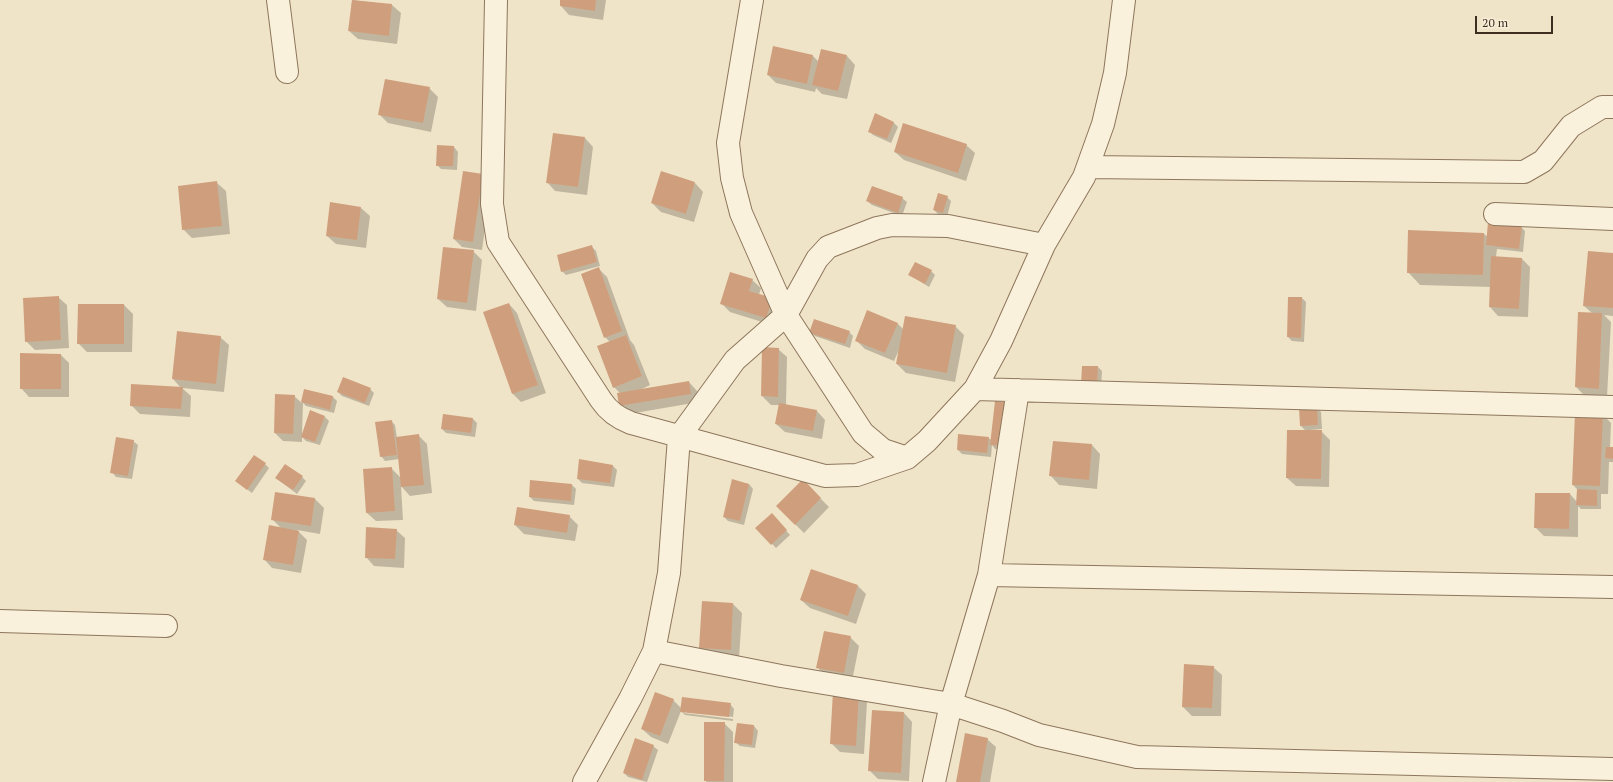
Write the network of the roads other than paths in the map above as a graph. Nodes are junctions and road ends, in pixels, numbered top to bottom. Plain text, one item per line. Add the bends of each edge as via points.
1 (278, 0) edge
2 (496, 0) edge
3 (752, 0) edge
4 (1124, 0) edge
5 (287, 72) dead end
6 (1613, 107) edge
7 (1088, 167) junction
8 (1495, 214) dead end
9 (1613, 220) edge
10 (1044, 245) junction
11 (786, 315) junction
12 (975, 389) junction
13 (1018, 390) junction
14 (1613, 407) edge
15 (679, 437) junction
16 (907, 458) junction
17 (989, 575) junction
18 (1613, 587) edge
19 (0, 621) edge
20 (166, 626) dead end
21 (654, 651) junction
22 (951, 704) junction
23 (1613, 769) edge
24 (584, 782) edge
25 (934, 782) edge

1 - 5 street
2 - 15 street via 492,204 498,242 608,410 618,418
3 - 11 street via 728,143 732,178 741,213
4 - 7 street via 1115,73 1103,124
6 - 7 street via 1602,107 1571,126 1543,161 1524,172
7 - 10 street
8 - 9 street
10 - 11 street via 948,226 892,225 877,228 828,247 817,258
10 - 12 street via 1001,341
11 - 15 street via 735,360
11 - 16 street via 863,433 883,450
12 - 13 street
12 - 16 street via 927,441
13 - 14 street
13 - 17 street
15 - 16 street via 825,476 857,475
15 - 21 street via 669,573
17 - 18 street
17 - 22 street
19 - 20 street
21 - 22 street via 781,676
21 - 24 street
22 - 23 street via 1039,735 1137,757
22 - 25 street

